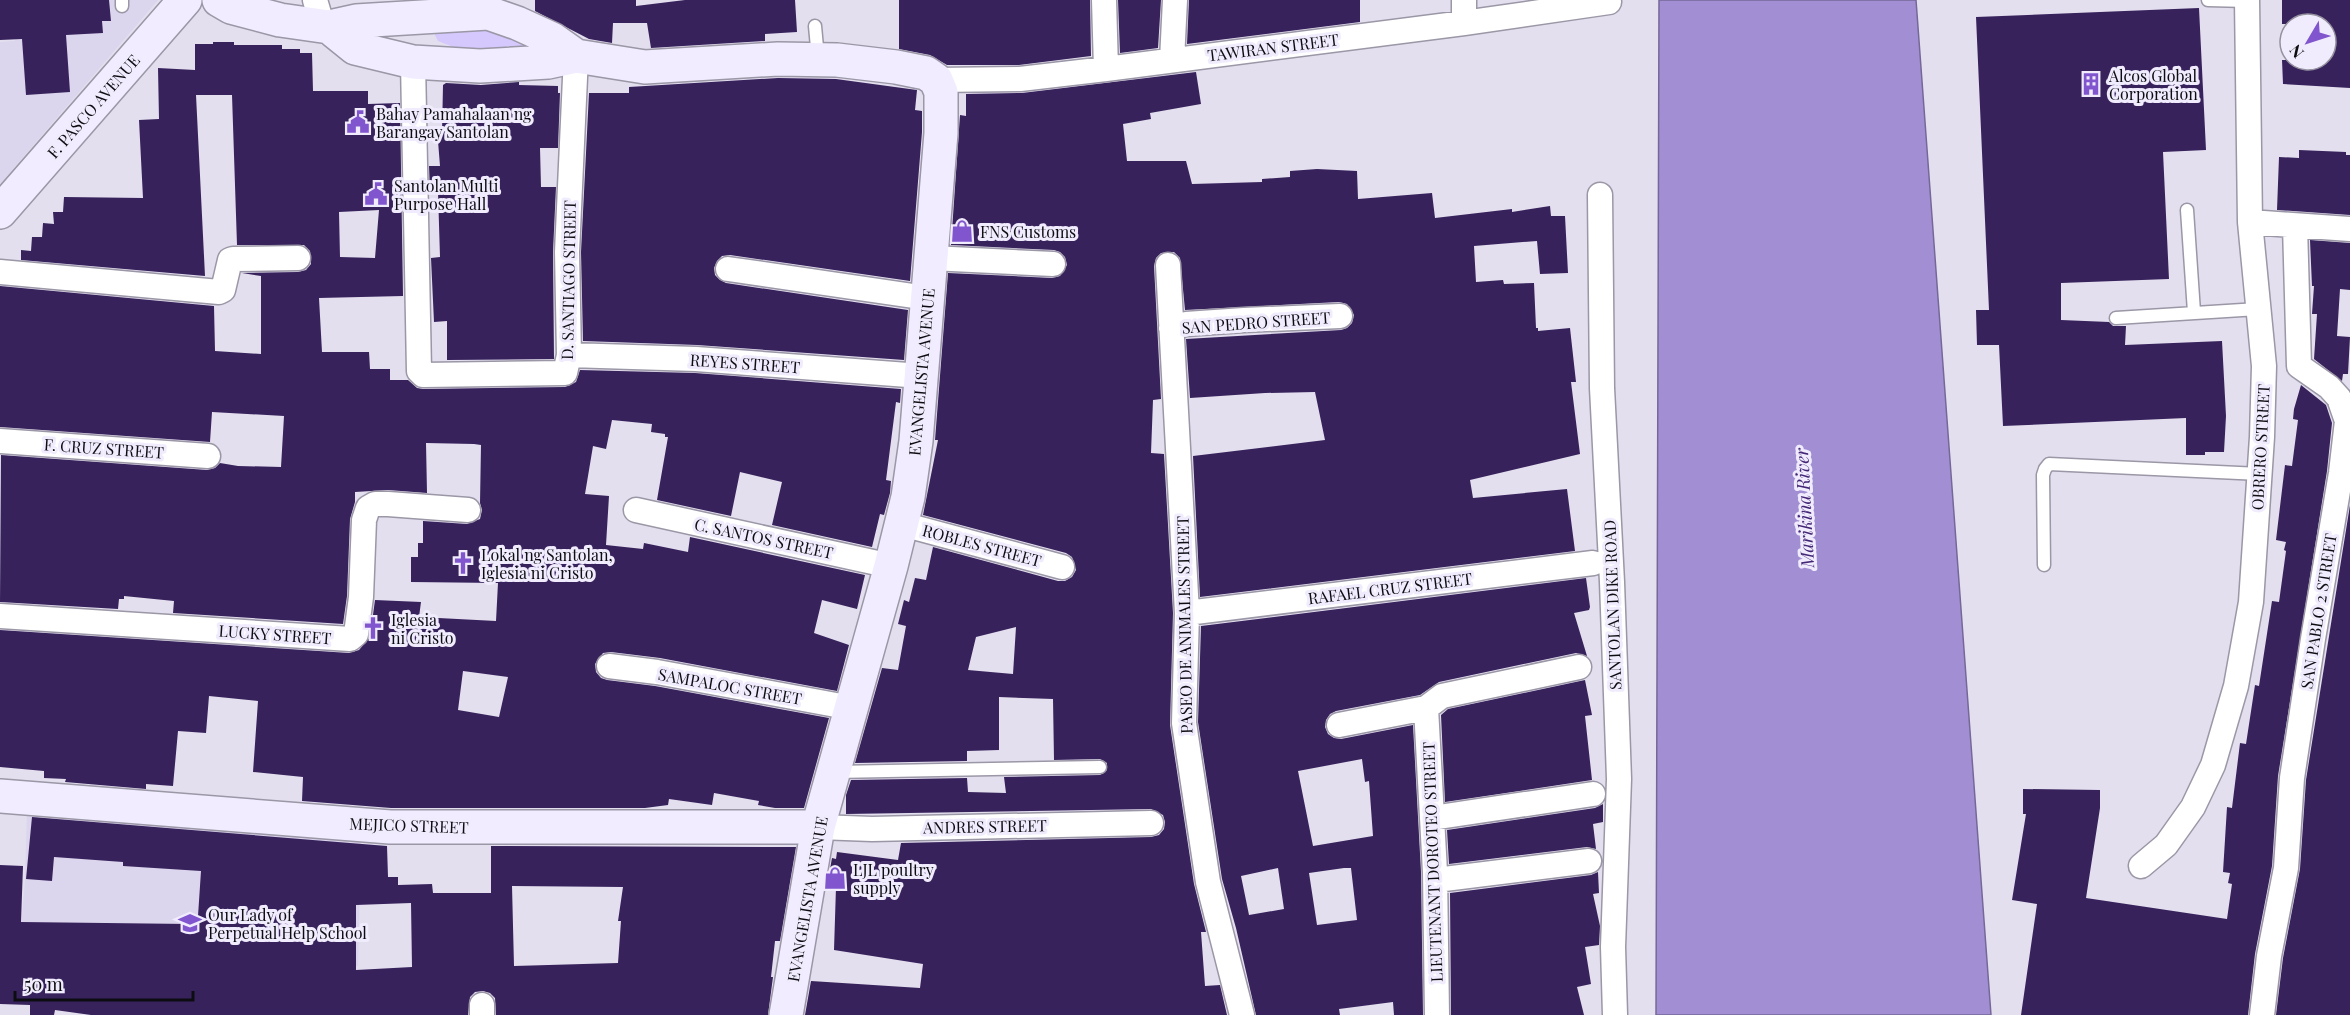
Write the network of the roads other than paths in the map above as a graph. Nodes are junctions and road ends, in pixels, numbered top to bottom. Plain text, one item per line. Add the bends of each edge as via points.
1 (185, 0) edge
2 (219, 0) edge
3 (1104, 0) edge
4 (1175, 0) edge
5 (2208, 0) edge
6 (2247, 1) edge
7 (1609, 2) dead end
8 (486, 6) edge
9 (1464, 12) edge
10 (336, 25) edge
11 (815, 26) dead end
12 (576, 56) junction
13 (818, 59) junction
14 (1172, 60) junction
15 (413, 62) junction
16 (1106, 69) junction
17 (936, 80) junction
18 (1600, 195) dead end
19 (2187, 210) dead end
20 (0, 212) edge
21 (2250, 222) junction
22 (2295, 226) junction
23 (2350, 229) edge
24 (298, 258) dead end
25 (931, 258) junction
26 (1053, 264) dead end
27 (1168, 265) dead end
28 (728, 269) dead end
29 (0, 272) edge
30 (927, 298) junction
31 (2258, 309) junction
32 (2194, 312) junction
33 (1340, 316) dead end
34 (2116, 318) dead end
35 (1171, 328) junction
36 (569, 355) junction
37 (921, 376) junction
38 (0, 441) edge
39 (208, 456) dead end
40 (2260, 474) junction
41 (468, 510) dead end
42 (636, 510) dead end
43 (902, 524) junction
44 (1593, 562) dead end
45 (2044, 565) dead end
46 (891, 566) junction
47 (1062, 567) dead end
48 (1187, 613) junction
49 (0, 616) edge
50 (609, 666) dead end
51 (1578, 667) dead end
52 (852, 708) junction
53 (1426, 708) junction
54 (1339, 725) dead end
55 (1100, 767) dead end
56 (834, 772) junction
57 (1593, 794) dead end
58 (0, 796) edge
59 (1432, 818) junction
60 (1151, 823) dead end
61 (818, 827) junction
62 (1589, 861) dead end
63 (2141, 866) dead end
64 (1436, 880) junction
65 (786, 1015) edge
66 (1242, 1015) edge
67 (1437, 1015) edge
68 (1615, 1015) edge
69 (2262, 1015) edge

1 - 20 street, F. PASCO AVENUE
2 - 10 street via 280,20
3 - 16 street
4 - 14 street
5 - 6 lane
6 - 21 street, OBRERO STREET
7 - 9 street, TAWIRAN STREET
8 - 10 street
8 - 12 street via 552,39
9 - 14 street, TAWIRAN STREET
10 - 15 street
11 - 13 lane
12 - 13 street via 645,67
12 - 15 street via 549,62 480,66
12 - 36 street, D. SANTIAGO STREET via 567,252
13 - 17 street via 896,67 926,73
14 - 16 street, TAWIRAN STREET
15 - 36 street, D. SANTIAGO STREET via 419,371 423,375 565,373
16 - 17 street, TAWIRAN STREET via 1020,79
17 - 25 street, EVANGELISTA AVENUE via 941,92 942,133
18 - 68 street, SANTOLAN DIKE ROAD via 1602,388 1619,780 1613,948
19 - 32 lane
21 - 22 street
21 - 31 street, OBRERO STREET
22 - 23 street
22 - 69 street, SAN PABLO 2 STREET via 2299,366 2340,398 2347,421 2292,778 2286,868
24 - 29 street via 230,260 223,290 219,292
25 - 26 street
25 - 30 street, EVANGELISTA AVENUE
27 - 35 street, PASEO DE ANIMALES STREET
28 - 30 street
30 - 37 street, EVANGELISTA AVENUE
31 - 32 lane
31 - 40 street, OBRERO STREET via 2264,366
32 - 34 lane
33 - 35 street, SAN PEDRO STREET via 1198,323
35 - 48 street, PASEO DE ANIMALES STREET
36 - 37 street, REYES STREET via 696,359
37 - 43 street, EVANGELISTA AVENUE via 916,441
38 - 39 street, F. CRUZ STREET
40 - 45 lane via 2049,464 2043,475
40 - 63 street, OBRERO STREET via 2251,602 2236,686 2213,765 2186,817 2166,845
41 - 49 street, LUCKY STREET via 388,504 368,508 356,634 350,639
42 - 46 street, C. SANTOS STREET
43 - 46 street, EVANGELISTA AVENUE
43 - 47 street, ROBLES STREET
44 - 48 street, RAFAEL CRUZ STREET
46 - 52 street, EVANGELISTA AVENUE
48 - 66 street, PASEO DE ANIMALES STREET via 1184,723 1208,882
50 - 52 street, SAMPALOC STREET
51 - 53 street via 1442,696
52 - 56 street, EVANGELISTA AVENUE
53 - 54 street
53 - 59 street, LIEUTENANT DOROTEO STREET
55 - 56 lane
56 - 61 street, EVANGELISTA AVENUE
57 - 59 street
58 - 61 street, MEJICO STREET via 390,827
59 - 64 street, LIEUTENANT DOROTEO STREET
60 - 61 street, ANDRES STREET
61 - 65 street, EVANGELISTA AVENUE
62 - 64 street
64 - 67 street, LIEUTENANT DOROTEO STREET

